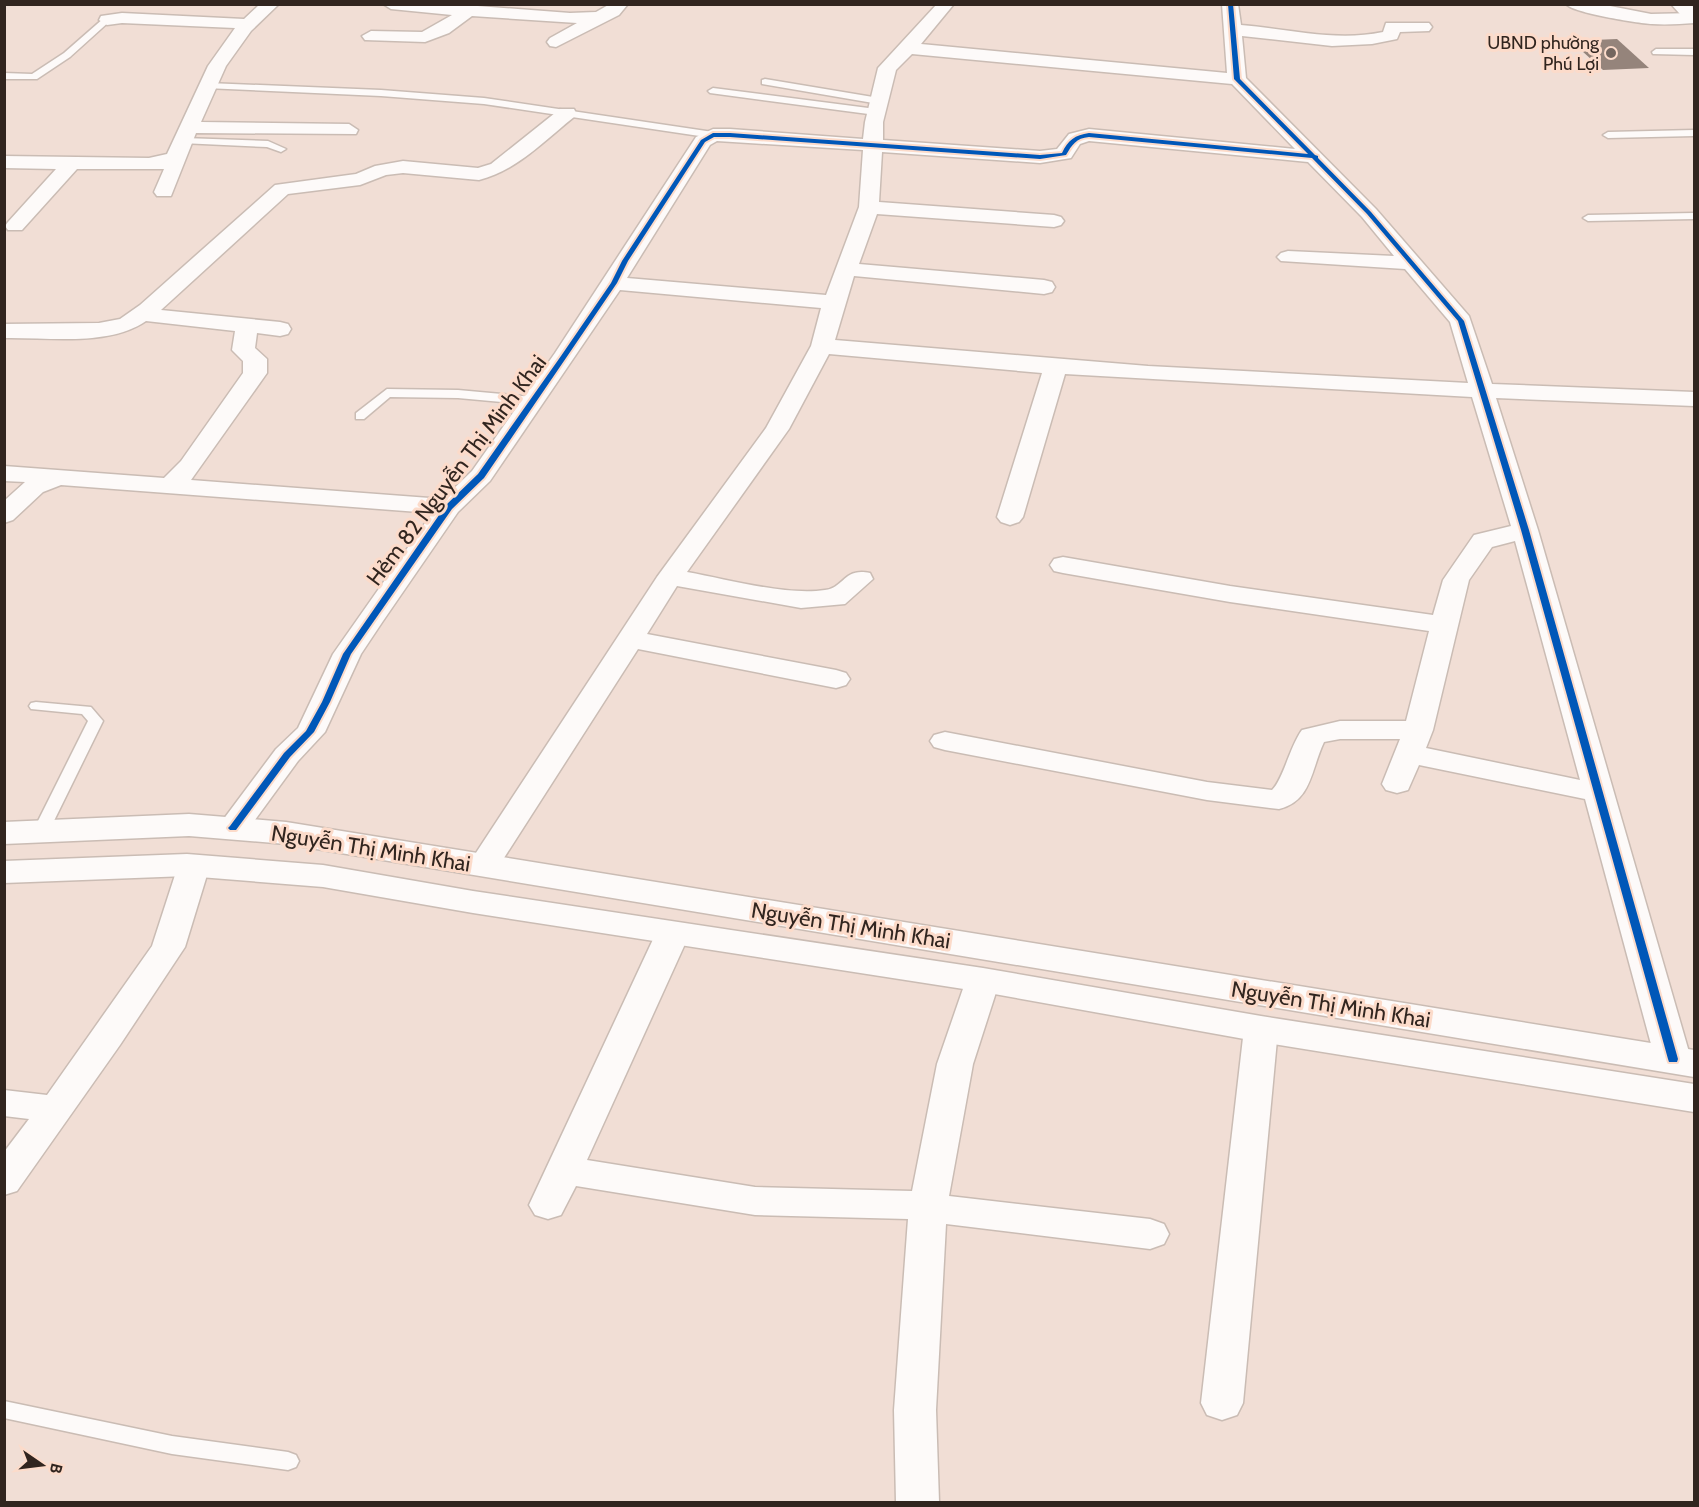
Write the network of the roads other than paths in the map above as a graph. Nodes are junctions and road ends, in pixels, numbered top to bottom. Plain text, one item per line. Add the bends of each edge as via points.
1 (271, 4) edge
2 (391, 4) edge
3 (620, 4) edge
4 (946, 4) edge
5 (1230, 4) edge
6 (1574, 4) edge
7 (1680, 4) edge
8 (468, 11) junction
9 (598, 17) junction
10 (1695, 18) edge
11 (107, 20) joint
12 (249, 24) junction
13 (1423, 27) dead end
14 (1233, 30) junction
15 (371, 36) dead end
16 (556, 42) dead end
17 (908, 48) junction
18 (1656, 52) dead end
19 (1695, 52) edge
20 (4, 76) edge
21 (1237, 79) junction
22 (765, 82) dead end
23 (208, 86) junction
24 (713, 92) dead end
25 (878, 107) junction
26 (567, 113) junction
27 (350, 130) dead end
28 (1695, 133) edge
29 (713, 135) junction
30 (1608, 135) dead end
31 (183, 142) junction
32 (872, 143) junction
33 (280, 149) dead end
34 (1064, 154) junction
35 (1316, 157) junction
36 (4, 162) edge
37 (72, 163) junction
38 (1059, 177) dead end
39 (164, 192) dead end
40 (869, 207) junction
41 (1695, 216) edge
42 (1588, 218) dead end
43 (1054, 221) dead end
44 (15, 226) dead end
45 (1288, 257) dead end
46 (1412, 263) junction
47 (848, 269) junction
48 (614, 283) junction
49 (1044, 287) dead end
50 (834, 302) junction
51 (141, 315) junction
52 (247, 327) junction
53 (280, 329) dead end
54 (4, 331) edge
55 (822, 346) junction
56 (1056, 366) junction
57 (1482, 391) junction
58 (1695, 399) edge
59 (533, 401) junction
60 (360, 416) dead end
61 (4, 473) edge
62 (56, 478) junction
63 (169, 487) junction
64 (449, 507) junction
65 (5, 515) edge
66 (1010, 517) dead end
67 (1525, 531) junction
68 (1063, 565) dead end
69 (670, 577) junction
70 (860, 579) dead end
71 (1443, 625) junction
72 (630, 639) junction
73 (836, 679) dead end
74 (36, 706) dead end
75 (945, 741) dead end
76 (1414, 742) junction
77 (1397, 784) dead end
78 (1599, 793) junction
79 (233, 828) junction
80 (40, 831) junction
81 (4, 833) edge
82 (187, 865) junction
83 (484, 865) junction
84 (4, 872) edge
85 (673, 933) junction
86 (982, 980) junction
87 (1261, 1029) junction
88 (1684, 1062) edge
89 (1695, 1098) edge
90 (4, 1103) edge
91 (57, 1109) junction
92 (564, 1170) junction
93 (4, 1181) edge
94 (548, 1205) dead end
95 (928, 1207) junction
96 (1150, 1234) dead end
97 (1222, 1402) dead end
98 (4, 1409) edge
99 (288, 1461) dead end
100 (918, 1503) edge

1 - 12 street
2 - 8 street
3 - 9 street
4 - 17 street
5 - 14 street
6 - 10 street via 1651,19
7 - 10 main road
8 - 9 street
8 - 15 street via 425,37
9 - 16 street
11 - 12 street
11 - 20 lane via 68,55 34,77
12 - 23 street via 217,66
13 - 14 street via 1392,27 1391,35 1356,39 1310,39
14 - 21 street
17 - 21 street
17 - 25 street via 887,68
18 - 19 lane
21 - 35 street
22 - 25 lane
23 - 26 lane via 381,93 484,101
23 - 31 street
24 - 25 lane
25 - 32 street
26 - 29 lane
26 - 51 street via 498,168 479,174 403,167 360,179 282,189
27 - 31 street
28 - 30 lane
29 - 32 street
29 - 48 street, Hẻm 82 Nguyễn Thị Minh Khai via 703,141
31 - 33 lane via 268,144
31 - 37 street via 164,163
31 - 39 street
32 - 34 street via 1040,157
32 - 40 street
34 - 35 street via 1071,141 1089,135
34 - 38 street
35 - 46 street
36 - 37 street
37 - 44 street
40 - 43 street
40 - 47 street
41 - 42 lane
45 - 46 street
46 - 57 street via 1461,321
47 - 49 street
47 - 50 street
48 - 50 street
48 - 59 street, Hẻm 82 Nguyễn Thị Minh Khai
50 - 55 street
51 - 52 street
51 - 54 street via 127,324 99,330
52 - 53 street
52 - 63 street via 243,350 255,359 255,373 190,466
55 - 56 street
55 - 69 street via 777,429
56 - 57 street
56 - 66 street
57 - 58 street
57 - 67 street
59 - 60 lane via 387,393
59 - 64 street, Hẻm 82 Nguyễn Thị Minh Khai via 481,476
61 - 62 street
62 - 63 street
62 - 65 street via 33,487
63 - 64 street
64 - 79 street, Hẻm 82 Nguyễn Thị Minh Khai via 347,654 310,732 287,755
67 - 71 street via 1483,541 1456,580
67 - 78 street
68 - 71 street
69 - 70 street via 801,600 835,598
69 - 72 street
71 - 76 street
72 - 73 street
72 - 83 street
74 - 80 lane via 86,710 96,721
75 - 76 street via 1207,791 1279,800 1294,787 1299,761 1312,736 1340,730
76 - 77 street
76 - 78 street
78 - 88 street
79 - 80 main road, Nguyễn Thị Minh Khai via 189,825
79 - 83 main road, Nguyễn Thị Minh Khai via 296,834
80 - 81 main road, Nguyễn Thị Minh Khai
82 - 84 main road, Nguyễn Thị Minh Khai
82 - 85 main road, Nguyễn Thị Minh Khai via 323,876
82 - 91 street via 191,875 168,947
83 - 88 main road, Nguyễn Thị Minh Khai
85 - 86 main road, Nguyễn Thị Minh Khai
85 - 92 street
86 - 87 main road, Nguyễn Thị Minh Khai
86 - 95 street via 955,1064
87 - 89 main road, Nguyễn Thị Minh Khai
87 - 97 street
90 - 91 street
91 - 93 street
92 - 94 street
92 - 95 street via 755,1201
95 - 96 street
95 - 100 street via 915,1410
98 - 99 lane via 172,1444

